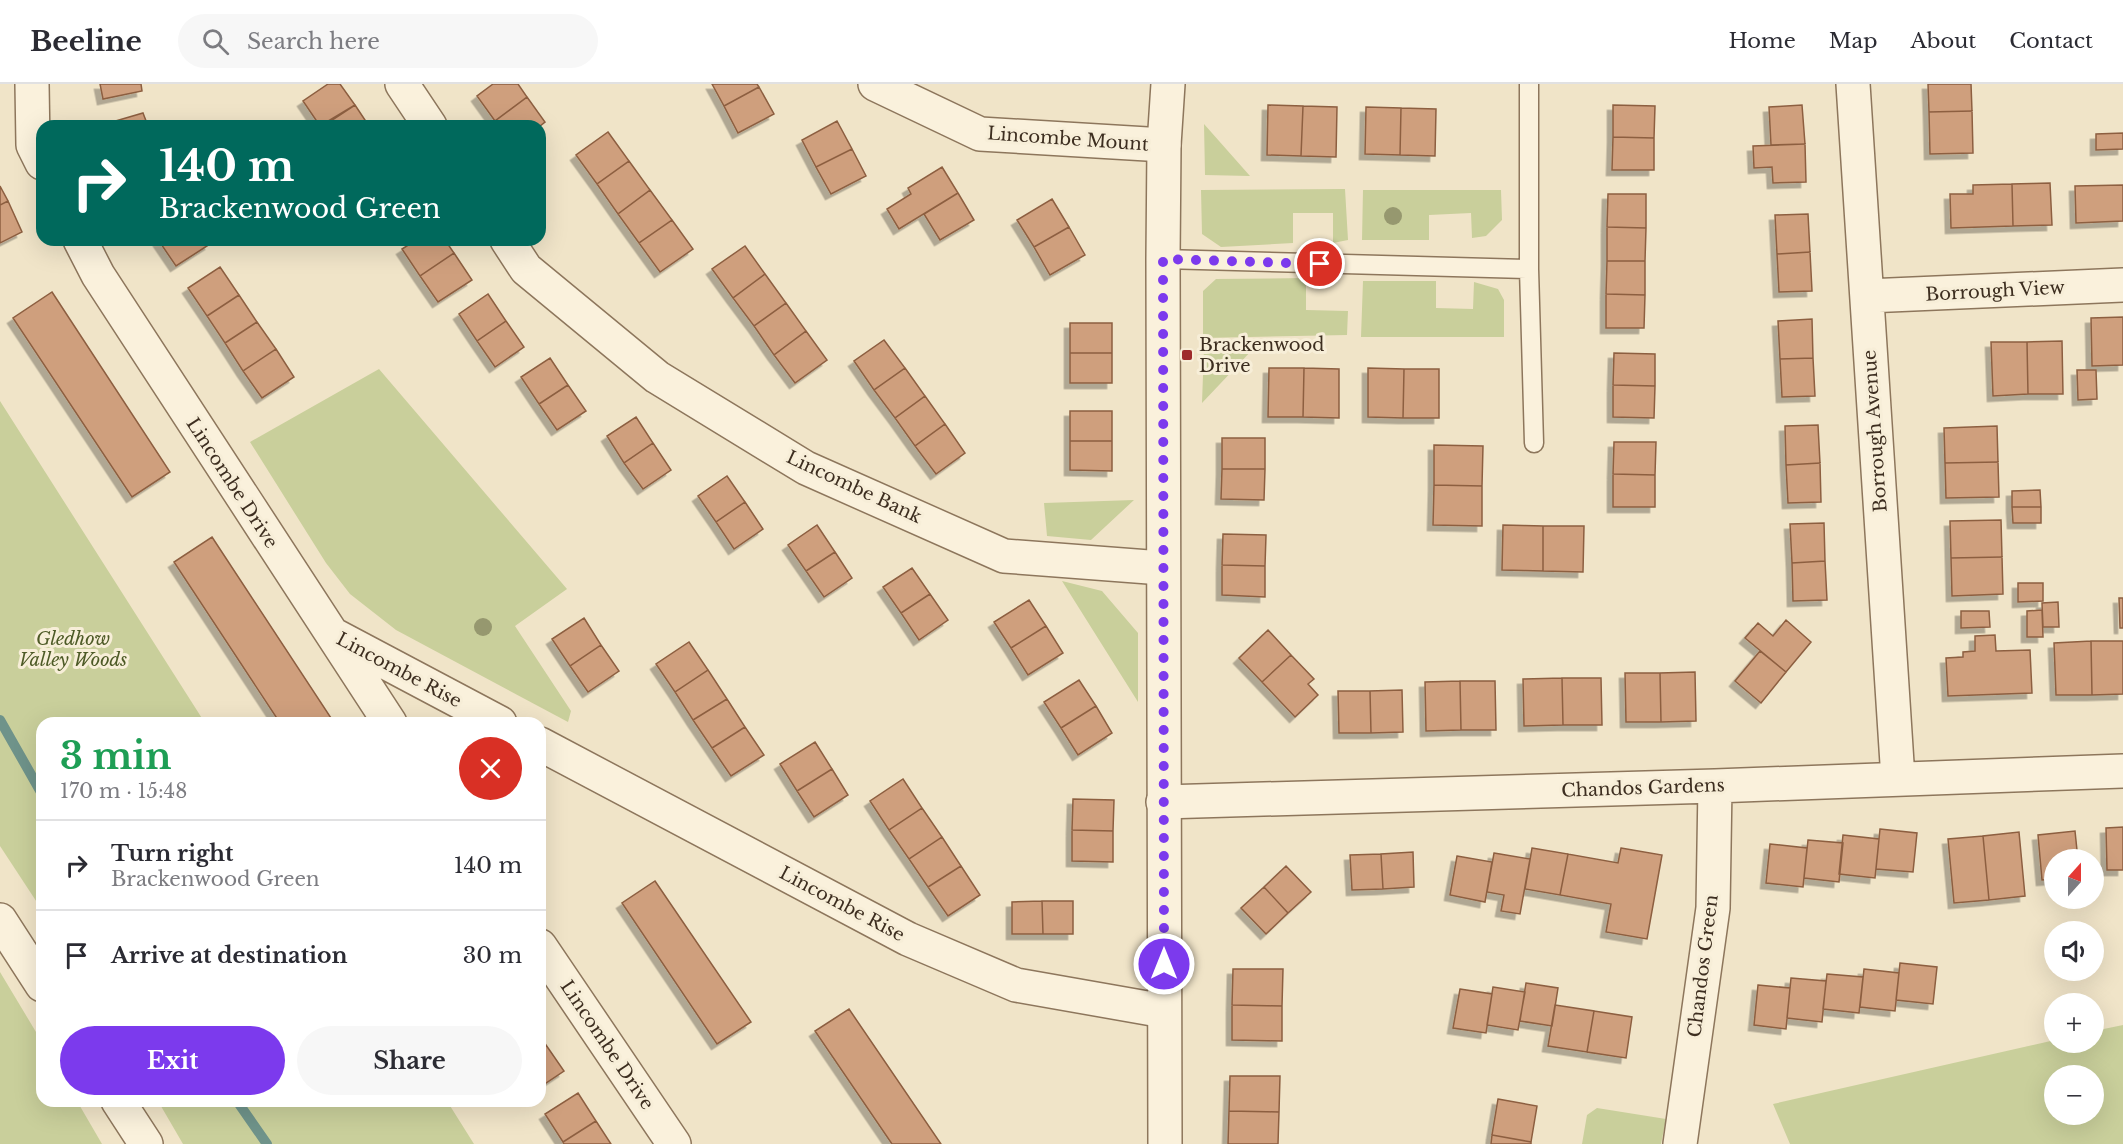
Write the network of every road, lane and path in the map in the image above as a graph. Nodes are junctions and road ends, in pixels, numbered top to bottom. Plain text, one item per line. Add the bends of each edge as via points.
1 (32, 84) edge
2 (402, 84) edge
3 (875, 84) edge
4 (1168, 84) edge
5 (1529, 84) edge
6 (1853, 84) edge
7 (426, 120) edge
8 (1164, 145) junction
9 (36, 151) edge
10 (83, 246) edge
11 (511, 246) edge
12 (1163, 259) junction
13 (1529, 269) junction
14 (2123, 285) edge
15 (1867, 296) junction
16 (1534, 442) dead end
17 (1162, 568) junction
18 (329, 633) junction
19 (386, 717) edge
20 (489, 717) edge
21 (546, 747) edge
22 (2123, 771) edge
23 (1898, 779) junction
24 (1715, 786) junction
25 (1163, 802) junction
26 (0, 920) edge
27 (546, 955) edge
28 (36, 976) edge
29 (1164, 1011) junction
30 (122, 1107) edge
31 (146, 1144) edge
32 (674, 1144) edge
33 (1165, 1144) edge
34 (1680, 1144) edge

1 - 9 street
2 - 7 street
3 - 8 street, Lincombe Mount via 980,134
4 - 8 street
5 - 13 lane
6 - 15 street, Borrough Avenue
8 - 12 street
10 - 18 street, Lincombe Drive
11 - 17 street, Lincombe Bank via 526,269 657,377 806,468 1004,556
12 - 13 lane
12 - 17 street
13 - 16 lane
14 - 15 street, Borrough View
15 - 23 street, Borrough Avenue
17 - 25 street
18 - 19 street, Lincombe Drive
18 - 20 street, Lincombe Rise
21 - 29 street, Lincombe Rise via 908,939 1016,985
22 - 23 street, Chandos Gardens
23 - 24 street, Chandos Gardens
24 - 25 street, Chandos Gardens
24 - 34 street, Chandos Green via 1713,908
25 - 29 street
26 - 28 street
27 - 32 street, Lincombe Drive
29 - 33 street
30 - 31 street

